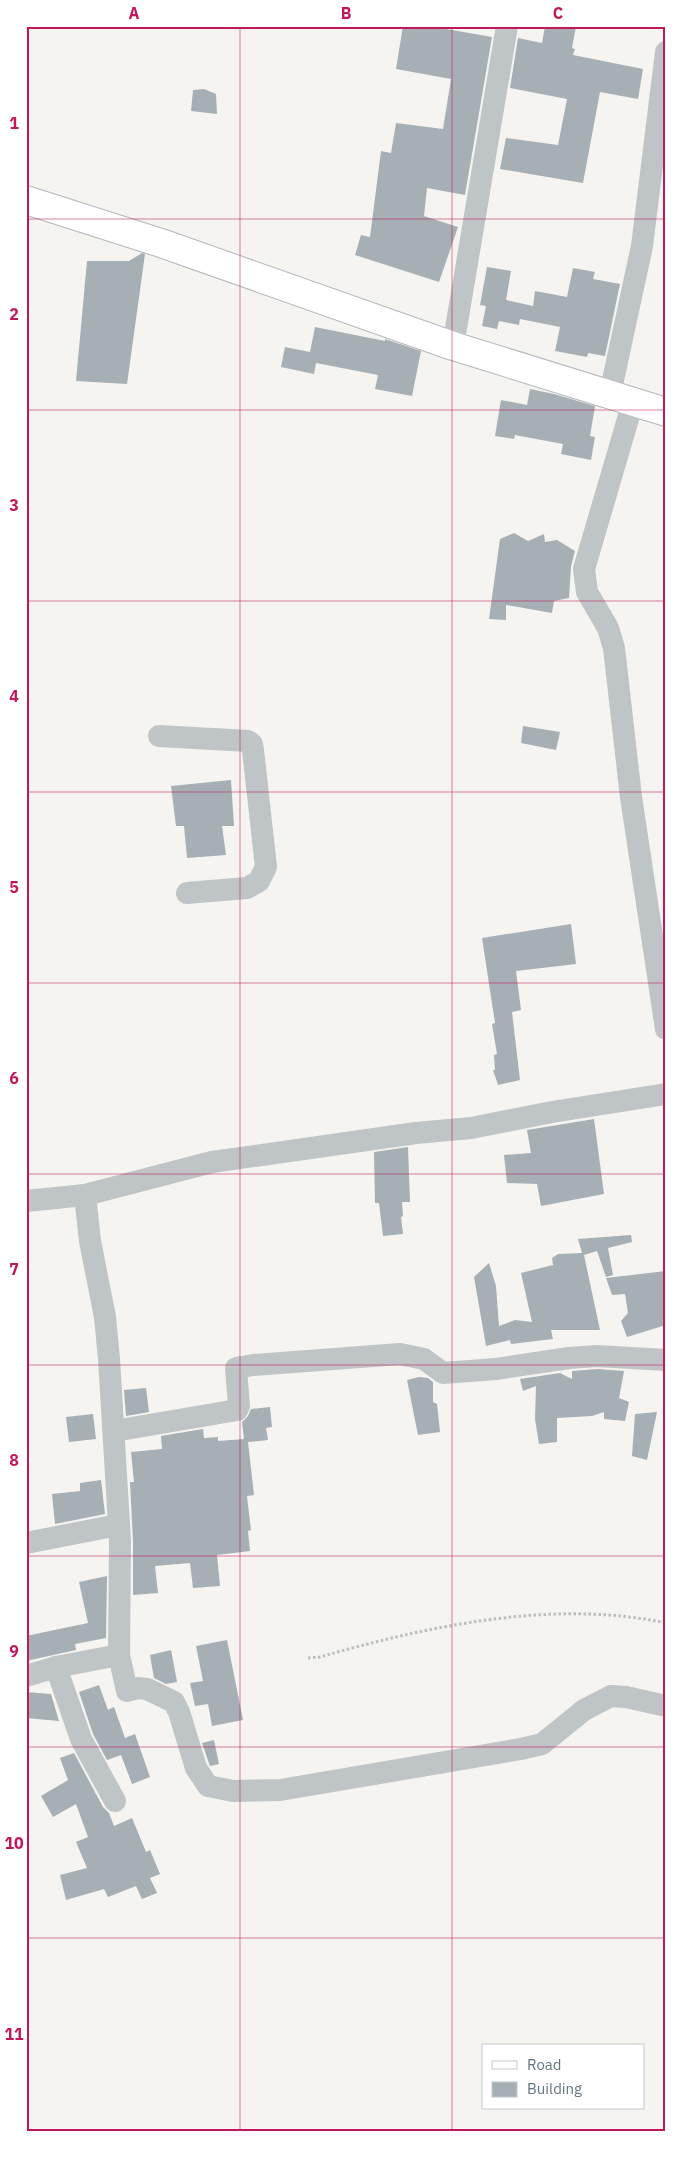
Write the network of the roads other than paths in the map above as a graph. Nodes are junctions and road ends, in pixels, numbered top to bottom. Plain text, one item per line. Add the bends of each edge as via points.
1 (507, 26) edge
2 (666, 52) edge
3 (26, 200) edge
4 (453, 346) junction
5 (622, 398) junction
6 (666, 412) edge
7 (159, 736) dead end
8 (187, 893) dead end
9 (666, 1029) edge
10 (666, 1094) edge
11 (84, 1195) junction
12 (26, 1201) edge
13 (666, 1360) edge
14 (114, 1431) junction
15 (118, 1525) junction
16 (26, 1544) edge
17 (119, 1655) junction
18 (56, 1667) junction
19 (26, 1676) edge
20 (666, 1706) edge
21 (115, 1801) dead end

1 - 4 street
2 - 5 street
3 - 4 main road via 161,243
4 - 5 main road
5 - 6 main road
5 - 9 street via 584,569 587,592 608,628 614,648 631,797
7 - 8 street via 248,741 252,744 266,867 259,881 247,888
10 - 11 street via 471,1128 212,1162
11 - 12 street
11 - 14 street via 105,1317
13 - 14 street via 597,1356 443,1373 424,1359 400,1354 253,1365 236,1368 237,1410
14 - 15 street
15 - 16 street
15 - 17 street
17 - 18 street
17 - 20 street via 127,1691 147,1690 174,1702 201,1777 208,1786 233,1790 280,1790 522,1749 542,1744 584,1710 611,1696
18 - 19 street
18 - 21 street via 82,1739

